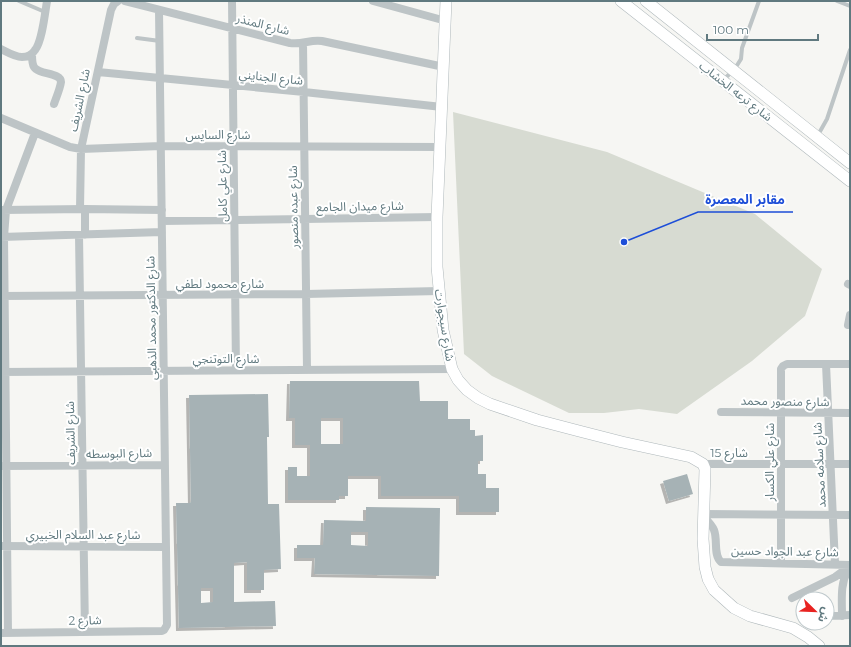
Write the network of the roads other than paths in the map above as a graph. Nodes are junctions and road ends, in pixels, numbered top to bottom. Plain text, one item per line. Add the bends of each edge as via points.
1 (20, 1) edge
2 (47, 1) edge
3 (118, 1) edge
4 (125, 1) edge
5 (232, 1) edge
6 (373, 1) edge
7 (446, 1) edge
8 (621, 1) edge
9 (646, 1) edge
10 (759, 1) edge
11 (837, 1) edge
12 (385, 3) edge
13 (850, 6) edge
14 (160, 10) junction
15 (45, 12) junction
16 (446, 21) junction
17 (232, 28) junction
18 (136, 38) dead end
19 (160, 41) junction
20 (303, 43) junction
21 (1, 49) edge
22 (850, 50) edge
23 (32, 54) junction
24 (444, 67) junction
25 (734, 70) junction
26 (98, 72) junction
27 (160, 78) junction
28 (722, 80) junction
29 (232, 85) junction
30 (304, 92) junction
31 (54, 104) dead end
32 (442, 107) junction
33 (1, 118) edge
34 (35, 133) junction
35 (817, 136) junction
36 (162, 146) junction
37 (233, 146) junction
38 (304, 147) junction
39 (440, 147) junction
40 (808, 148) junction
41 (81, 149) junction
42 (850, 163) edge
43 (850, 181) edge
44 (1, 193) edge
45 (10, 197) junction
46 (82, 209) junction
47 (3, 210) edge
48 (162, 210) junction
49 (437, 217) junction
50 (305, 219) junction
51 (234, 220) junction
52 (162, 221) junction
53 (162, 232) junction
54 (82, 235) junction
55 (2, 237) edge
56 (439, 291) junction
57 (306, 294) junction
58 (163, 295) junction
59 (235, 295) junction
60 (3, 296) edge
61 (80, 296) junction
62 (850, 315) edge
63 (848, 324) dead end
64 (826, 364) junction
65 (850, 364) edge
66 (452, 369) junction
67 (164, 370) junction
68 (236, 370) junction
69 (307, 370) junction
70 (81, 371) junction
71 (3, 372) edge
72 (721, 412) dead end
73 (781, 412) junction
74 (828, 413) junction
75 (850, 413) edge
76 (703, 464) junction
77 (781, 464) junction
78 (831, 464) junction
79 (850, 464) edge
80 (83, 465) junction
81 (165, 465) junction
82 (3, 466) edge
83 (781, 514) junction
84 (833, 515) junction
85 (850, 515) edge
86 (704, 516) junction
87 (4, 546) edge
88 (84, 546) junction
89 (166, 547) junction
90 (781, 563) junction
91 (835, 564) junction
92 (850, 566) edge
93 (792, 598) dead end
94 (835, 616) edge
95 (846, 616) edge
96 (167, 625) joint
97 (85, 632) junction
98 (4, 633) edge
99 (819, 646) edge

1 - 15 lane
2 - 15 street
3 - 26 street, شارع الشريف via 111,10
4 - 14 street, شارع المنذر
5 - 17 street, شارع علي كامل
6 - 12 street
7 - 16 street, شارع سيجوارت
8 - 28 street, شارع ترعه الخشاب
9 - 25 street, شارع ترعه الخشاب
10 - 25 lane via 742,48 741,59
11 - 13 lane
12 - 16 street
14 - 17 street, شارع المنذر
14 - 19 street, شارع الدكتور محمد الذهبي
15 - 23 street via 38,44
16 - 24 street, شارع سيجوارت
17 - 20 street, شارع المنذر via 290,43
17 - 29 street, شارع علي كامل
18 - 19 lane
19 - 27 street, شارع الدكتور محمد الذهبي
20 - 24 street, شارع المنذر via 312,40 322,41
20 - 30 street, شارع عبده منصور
21 - 23 street via 21,57
22 - 35 lane via 827,119
23 - 31 street via 36,69 60,79
24 - 32 street, شارع سيجوارت
25 - 28 lane
25 - 35 street, شارع ترعه الخشاب
26 - 27 street, شارع الجنايني
26 - 41 street, شارع الشريف
27 - 29 street, شارع الجنايني
27 - 36 street, شارع الدكتور محمد الذهبي
28 - 40 street, شارع ترعه الخشاب
29 - 30 street, شارع الجنايني
29 - 37 street, شارع علي كامل
30 - 32 street, شارع الجنايني
30 - 38 street, شارع عبده منصور
32 - 39 street, شارع سيجوارت
33 - 34 street, شارع السايس
34 - 41 street, شارع السايس
34 - 45 street
35 - 40 street
35 - 42 street, شارع ترعه الخشاب
36 - 37 street, شارع السايس
36 - 41 street, شارع السايس
36 - 48 street, شارع الدكتور محمد الذهبي
37 - 38 street, شارع السايس
37 - 51 street, شارع علي كامل
38 - 39 street, شارع السايس
38 - 50 street, شارع عبده منصور
39 - 49 street, شارع سيجوارت
40 - 43 street, شارع ترعه الخشاب
41 - 46 street, شارع الشريف
44 - 45 street
45 - 47 street
46 - 47 street
46 - 48 street
46 - 54 street, شارع الشريف
47 - 55 street
48 - 52 street, شارع الدكتور محمد الذهبي
49 - 50 street, شارع ميدان الجامع
49 - 56 street, شارع سيجوارت
50 - 51 street, شارع ميدان الجامع
50 - 57 street, شارع عبده منصور
51 - 52 street, شارع ميدان الجامع
51 - 59 street, شارع علي كامل
52 - 53 street, شارع الدكتور محمد الذهبي
53 - 54 street
53 - 58 street, شارع الدكتور محمد الذهبي
54 - 55 street
54 - 61 street, شارع الشريف
55 - 60 street
56 - 57 street, شارع محمود لطفي
56 - 66 street, شارع سيجوارت via 443,330
57 - 59 street, شارع محمود لطفي
57 - 69 street, شارع عبده منصور
58 - 59 street, شارع محمود لطفي
58 - 61 street, شارع محمود لطفي
58 - 67 street, شارع الدكتور محمد الذهبي
59 - 68 street, شارع علي كامل
60 - 61 street, شارع محمود لطفي
60 - 71 street
61 - 70 street, شارع الشريف
62 - 63 street
64 - 65 street
64 - 73 street, شارع علي الكسار via 783,366
64 - 74 street, شارع سلامه محمد
66 - 69 street, شارع التوتنجي
66 - 76 street, شارع سيجوارت via 467,390 490,404 537,420 691,457
67 - 68 street, شارع التوتنجي
67 - 70 street, شارع التوتنجي
67 - 81 street, شارع الدكتور محمد الذهبي
68 - 69 street, شارع التوتنجي
70 - 71 street, شارع التوتنجي
70 - 80 street, شارع الشريف
71 - 82 street
72 - 73 street, شارع منصور محمد
73 - 74 street, شارع منصور محمد
73 - 77 street, شارع علي الكسار
74 - 75 street, شارع منصور محمد
74 - 78 street, شارع سلامه محمد
76 - 77 street, شارع 15
76 - 86 street
77 - 78 street, شارع 15
77 - 83 street, شارع علي الكسار
78 - 79 street, شارع 15
78 - 84 street, شارع سلامه محمد
80 - 81 street, شارع البوسطه
80 - 82 street, شارع البوسطه
80 - 88 street, شارع الشريف
81 - 89 street, شارع الدكتور محمد الذهبي
82 - 87 street
83 - 84 street
83 - 86 street
83 - 90 street, شارع علي الكسار
84 - 85 street
84 - 91 street, شارع سلامه محمد
86 - 90 street, شارع عبد الجواد حسين via 714,528 717,555 721,562
86 - 99 street via 705,567 714,590 734,608 750,616 793,628
87 - 88 street, شارع عبد السلام الخبيري
87 - 98 street
88 - 89 street, شارع عبد السلام الخبيري
88 - 97 street, شارع الشريف
89 - 96 street, شارع الدكتور محمد الذهبي
90 - 91 street, شارع عبد الجواد حسين
91 - 92 street, شارع عبد الجواد حسين
92 - 93 street via 835,577
92 - 95 street via 842,587
94 - 95 street
96 - 97 street, شارع 2 via 162,631
97 - 98 street, شارع 2

